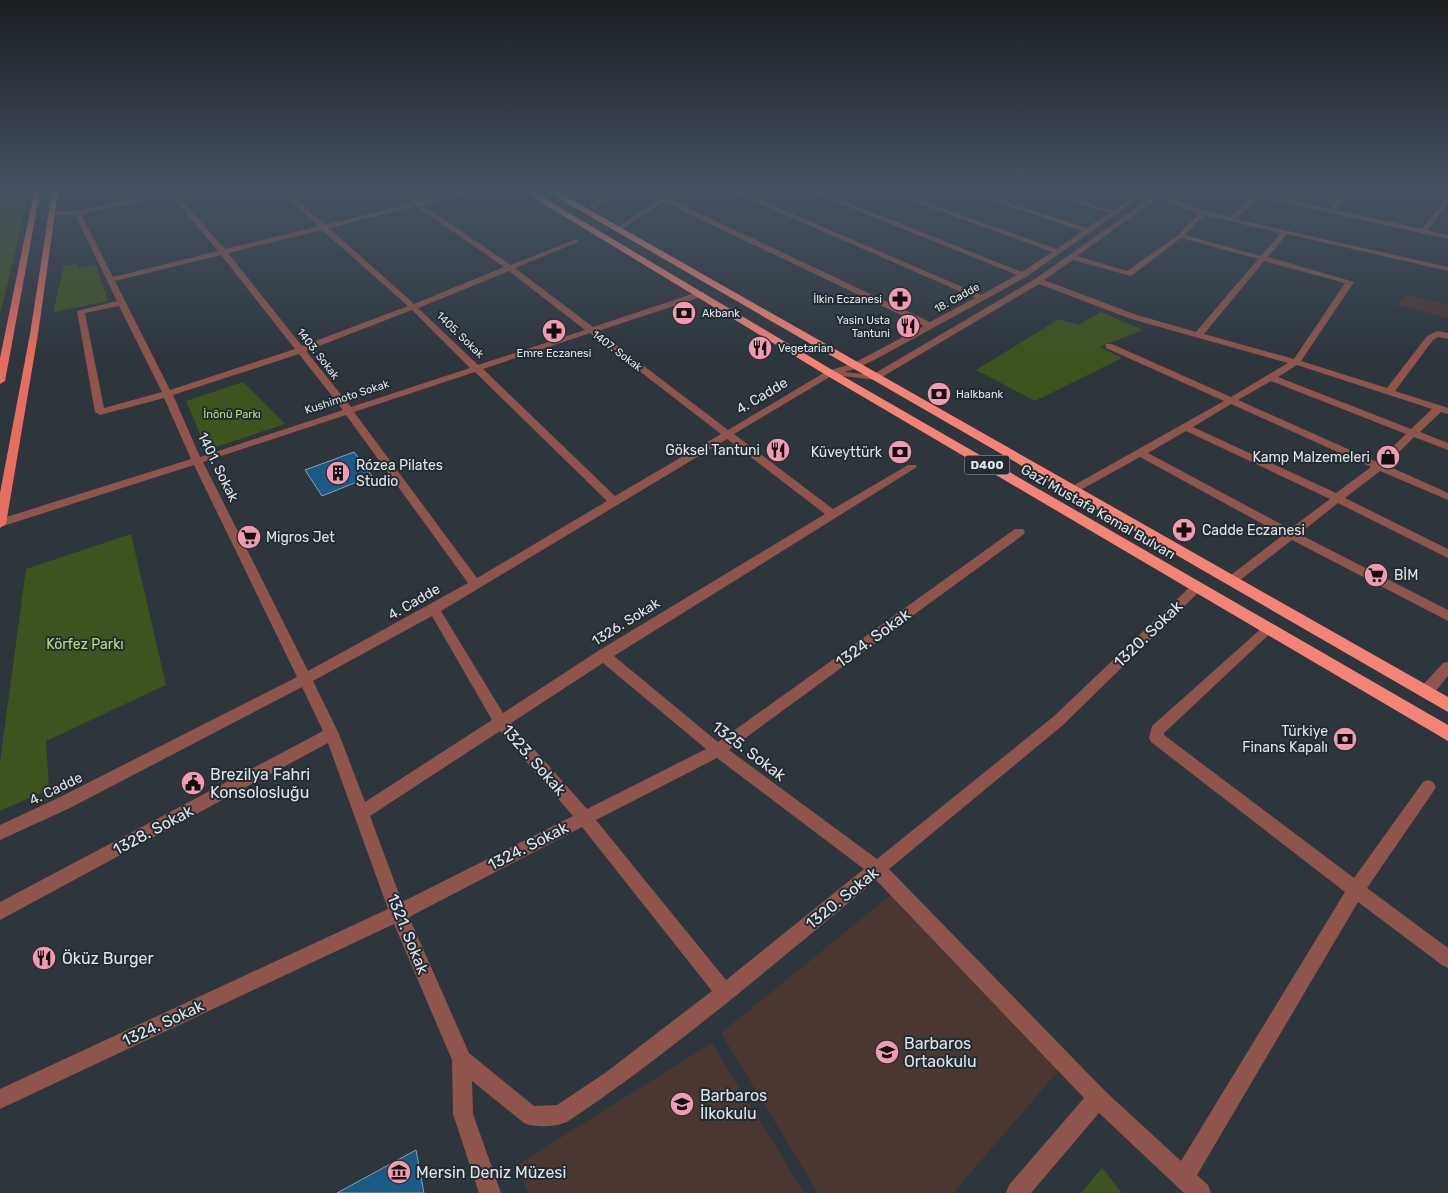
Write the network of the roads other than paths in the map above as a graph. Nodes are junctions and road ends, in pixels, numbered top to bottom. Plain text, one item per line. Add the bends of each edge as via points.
1 (26, 248) edge
2 (47, 248) edge
3 (94, 248) edge
4 (220, 248) edge
5 (245, 248) edge
6 (348, 248) edge
7 (481, 248) edge
8 (560, 248) edge
9 (622, 248) edge
10 (650, 248) edge
11 (769, 248) edge
12 (865, 248) edge
13 (955, 248) edge
14 (1048, 248) edge
15 (1062, 248) edge
16 (1087, 248) edge
17 (1164, 248) edge
18 (1224, 248) edge
19 (1272, 248) edge
20 (1355, 248) edge
21 (1057, 251) junction
22 (224, 253) junction
23 (1072, 258) junction
24 (1262, 258) junction
25 (510, 268) junction
26 (1448, 269) edge
27 (1023, 275) junction
28 (110, 280) junction
29 (1038, 281) junction
30 (701, 294) junction
31 (981, 298) junction
32 (122, 303) junction
33 (412, 306) junction
34 (931, 326) junction
35 (589, 330) junction
36 (1198, 335) junction
37 (1448, 336) edge
38 (1108, 346) dead end
39 (301, 349) junction
40 (872, 354) junction
41 (1296, 362) junction
42 (854, 366) junction
43 (892, 366) junction
44 (476, 368) junction
45 (830, 373) junction
46 (905, 374) dead end
47 (1270, 377) junction
48 (874, 378) junction
49 (0, 382) edge
50 (1390, 392) junction
51 (168, 395) junction
52 (1230, 401) junction
53 (348, 410) junction
54 (1443, 410) edge
55 (1186, 427) junction
56 (1412, 432) junction
57 (726, 435) junction
58 (1448, 447) edge
59 (1141, 452) junction
60 (197, 461) junction
61 (1380, 465) junction
62 (912, 467) dead end
63 (1073, 490) junction
64 (1448, 497) edge
65 (1338, 498) junction
66 (614, 502) junction
67 (832, 514) junction
68 (0, 524) edge
69 (1019, 532) dead end
70 (1290, 534) junction
71 (1448, 554) edge
72 (1230, 581) junction
73 (475, 584) junction
74 (1197, 587) junction
75 (434, 609) junction
76 (1448, 616) edge
77 (1269, 629) junction
78 (603, 655) junction
79 (1448, 668) edge
80 (306, 679) junction
81 (1425, 692) junction
82 (1448, 705) edge
83 (501, 722) junction
84 (332, 734) junction
85 (1448, 734) edge
86 (718, 750) junction
87 (1428, 787) dead end
88 (362, 813) junction
89 (584, 817) junction
90 (0, 833) edge
91 (877, 870) junction
92 (1357, 888) junction
93 (0, 911) edge
94 (398, 913) junction
95 (1448, 958) edge
96 (725, 993) junction
97 (462, 1060) junction
98 (1098, 1098) junction
99 (0, 1099) edge
100 (1184, 1177) junction
101 (490, 1193) edge
102 (1017, 1193) edge
103 (1200, 1193) edge

1 - 49 main road
2 - 68 main road
3 - 28 street, 1401. Sokak
4 - 22 street, 1403. Sokak
5 - 22 street
6 - 33 street, 1405. Sokak
7 - 25 street, 1407. Sokak
8 - 25 street
9 - 30 highway, Gazi Mustafa Kemal Bulvarı / D400
10 - 42 highway, Gazi Mustafa Kemal Bulvarı / D400
11 - 34 street
12 - 31 street
13 - 27 street
14 - 21 street
15 - 21 street, 18. Cadde
16 - 23 street, 18. Cadde
17 - 23 street via 1128,274
18 - 24 street
19 - 24 street
20 - 26 street
21 - 27 street, 18. Cadde
22 - 28 street
22 - 39 street, 1403. Sokak
23 - 29 street, 18. Cadde
24 - 36 street
24 - 41 street via 1350,282
25 - 33 street
25 - 35 street, 1407. Sokak
27 - 31 street, 18. Cadde
28 - 32 street, 1401. Sokak
29 - 36 street via 1134,317
29 - 43 street, 18. Cadde
30 - 35 street, Kushimoto Sokak
30 - 45 highway, Gazi Mustafa Kemal Bulvarı / D400
31 - 34 street, 18. Cadde
32 - 51 street, 1401. Sokak
32 - 51 street via 81,311 100,412
33 - 39 street
33 - 44 street, 1405. Sokak
34 - 40 street, 18. Cadde
35 - 44 street, Kushimoto Sokak
35 - 57 street, 1407. Sokak
36 - 41 street
37 - 50 street via 1437,334 1430,338
38 - 52 street
39 - 51 street
39 - 53 street, 1403. Sokak
40 - 42 street, 18. Cadde
40 - 43 street
41 - 47 street
41 - 50 street
42 - 45 street, 18. Cadde
42 - 48 highway, Gazi Mustafa Kemal Bulvarı / D400
43 - 46 street
43 - 48 street, 18. Cadde
44 - 53 street, Kushimoto Sokak
44 - 66 street, 1405. Sokak
45 - 48 street
45 - 57 street, 4. Cadde
45 - 74 highway, Gazi Mustafa Kemal Bulvarı / D400
47 - 52 street
47 - 56 street
48 - 63 highway, Gazi Mustafa Kemal Bulvarı / D400
50 - 54 street
51 - 60 street, 1401. Sokak
52 - 55 street
52 - 61 street
53 - 60 street, Kushimoto Sokak
53 - 73 street, 1403. Sokak
54 - 56 street
55 - 59 street
55 - 65 street
56 - 58 street
56 - 61 street
57 - 66 street, 4. Cadde
57 - 67 street, 1407. Sokak
59 - 63 street
59 - 70 street
60 - 68 street, Kushimoto Sokak
60 - 80 street, 1401. Sokak
61 - 64 street
61 - 65 street
62 - 67 street, 1326. Sokak
63 - 72 highway, Gazi Mustafa Kemal Bulvarı / D400
65 - 70 street
65 - 71 street
66 - 73 street, 4. Cadde
67 - 78 street, 1326. Sokak
69 - 86 street, 1324. Sokak
70 - 72 street
70 - 76 street
72 - 81 highway, Gazi Mustafa Kemal Bulvarı / D400
73 - 75 street, 4. Cadde
74 - 77 highway, Gazi Mustafa Kemal Bulvarı / D400
74 - 91 street, 1320. Sokak via 1058,721
75 - 80 street, 4. Cadde
75 - 83 street, 1323. Sokak
77 - 85 highway, Gazi Mustafa Kemal Bulvarı / D400
77 - 92 street via 1157,730 1156,738
78 - 83 street, 1326. Sokak
78 - 86 street, 1325. Sokak
79 - 81 street
80 - 84 street, 1321. Sokak
80 - 90 street, 4. Cadde
81 - 82 highway, Gazi Mustafa Kemal Bulvarı / D400
83 - 88 street, 1326. Sokak
83 - 89 street, 1323. Sokak
84 - 88 street, 1321. Sokak
84 - 93 street, 1328. Sokak
86 - 89 street, 1324. Sokak
86 - 91 street, 1325. Sokak
87 - 92 street
88 - 94 street, 1321. Sokak
89 - 94 street, 1324. Sokak
89 - 96 street, 1323. Sokak
91 - 96 street, 1320. Sokak
91 - 98 street, 1325. Sokak
92 - 95 street
92 - 100 street
94 - 97 street, 1321. Sokak
94 - 99 street, 1324. Sokak
96 - 97 street, 1320. Sokak via 612,1080 560,1115 531,1116
97 - 101 street, 1321. Sokak via 464,1114
98 - 100 street, 1325. Sokak
98 - 102 street
100 - 103 street, 1325. Sokak

